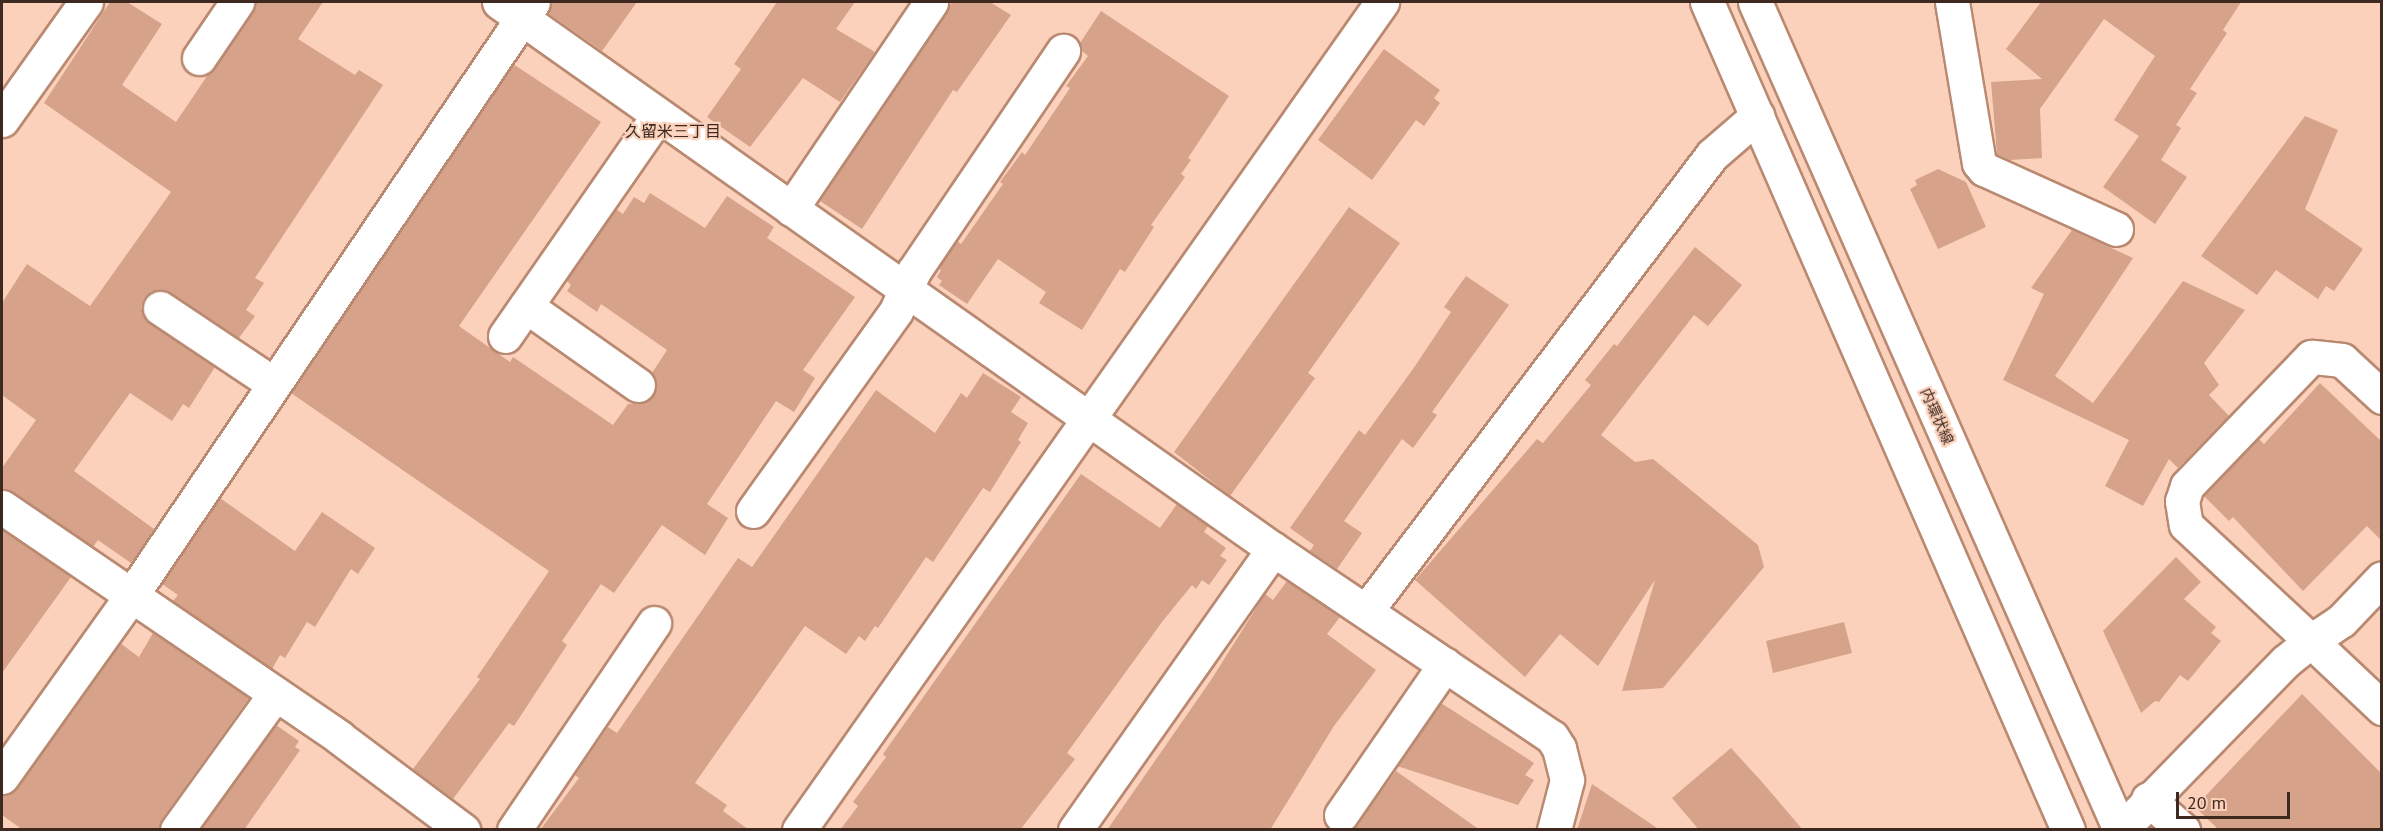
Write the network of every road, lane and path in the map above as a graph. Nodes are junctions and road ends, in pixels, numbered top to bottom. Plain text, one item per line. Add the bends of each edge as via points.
1 (86, 2) edge
2 (237, 2) edge
3 (931, 2) edge
4 (1707, 2) edge
5 (1755, 2) edge
6 (1952, 2) edge
7 (1377, 3) edge
8 (518, 7) edge
9 (1063, 51) dead end
10 (199, 58) dead end
11 (658, 116) junction
12 (1757, 116) junction
13 (2, 120) edge
14 (790, 209) junction
15 (2115, 229) dead end
16 (906, 289) junction
17 (526, 306) junction
18 (160, 308) dead end
19 (505, 336) dead end
20 (274, 384) junction
21 (638, 385) dead end
22 (2382, 397) edge
23 (1089, 416) junction
24 (2, 507) edge
25 (753, 511) dead end
26 (1273, 549) junction
27 (2382, 578) edge
28 (130, 596) junction
29 (1366, 611) junction
30 (654, 623) dead end
31 (2311, 641) junction
32 (1445, 664) junction
33 (275, 694) junction
34 (2382, 708) edge
35 (2, 777) edge
36 (2148, 799) junction
37 (1341, 814) dead end
38 (177, 830) edge
39 (463, 830) edge
40 (514, 830) edge
41 (799, 830) edge
42 (1075, 830) edge
43 (1554, 830) edge
44 (2068, 830) edge
45 (2120, 830) edge
46 (2182, 830) edge

1 - 13 street
2 - 10 street
3 - 14 street
4 - 12 street
5 - 45 street, 内環状線
6 - 15 street via 1979,163 1984,170
7 - 23 street
8 - 11 street
8 - 20 street
9 - 16 street
11 - 14 street
11 - 17 street
12 - 29 street via 1712,155
12 - 44 street
14 - 16 street
16 - 23 street
16 - 25 street via 896,311
17 - 19 street
17 - 21 street
18 - 20 street
20 - 28 street
22 - 31 street via 2342,360 2311,357 2195,477 2182,501 2186,525
23 - 26 street
23 - 41 street
24 - 28 street
26 - 29 street
26 - 42 street
27 - 31 street via 2341,621
28 - 33 street
28 - 35 street
29 - 32 street
30 - 40 street
31 - 34 street
31 - 36 street via 2286,661
32 - 37 street
32 - 43 street via 1556,743 1567,780
33 - 38 street
33 - 39 street
36 - 45 street
36 - 46 street

